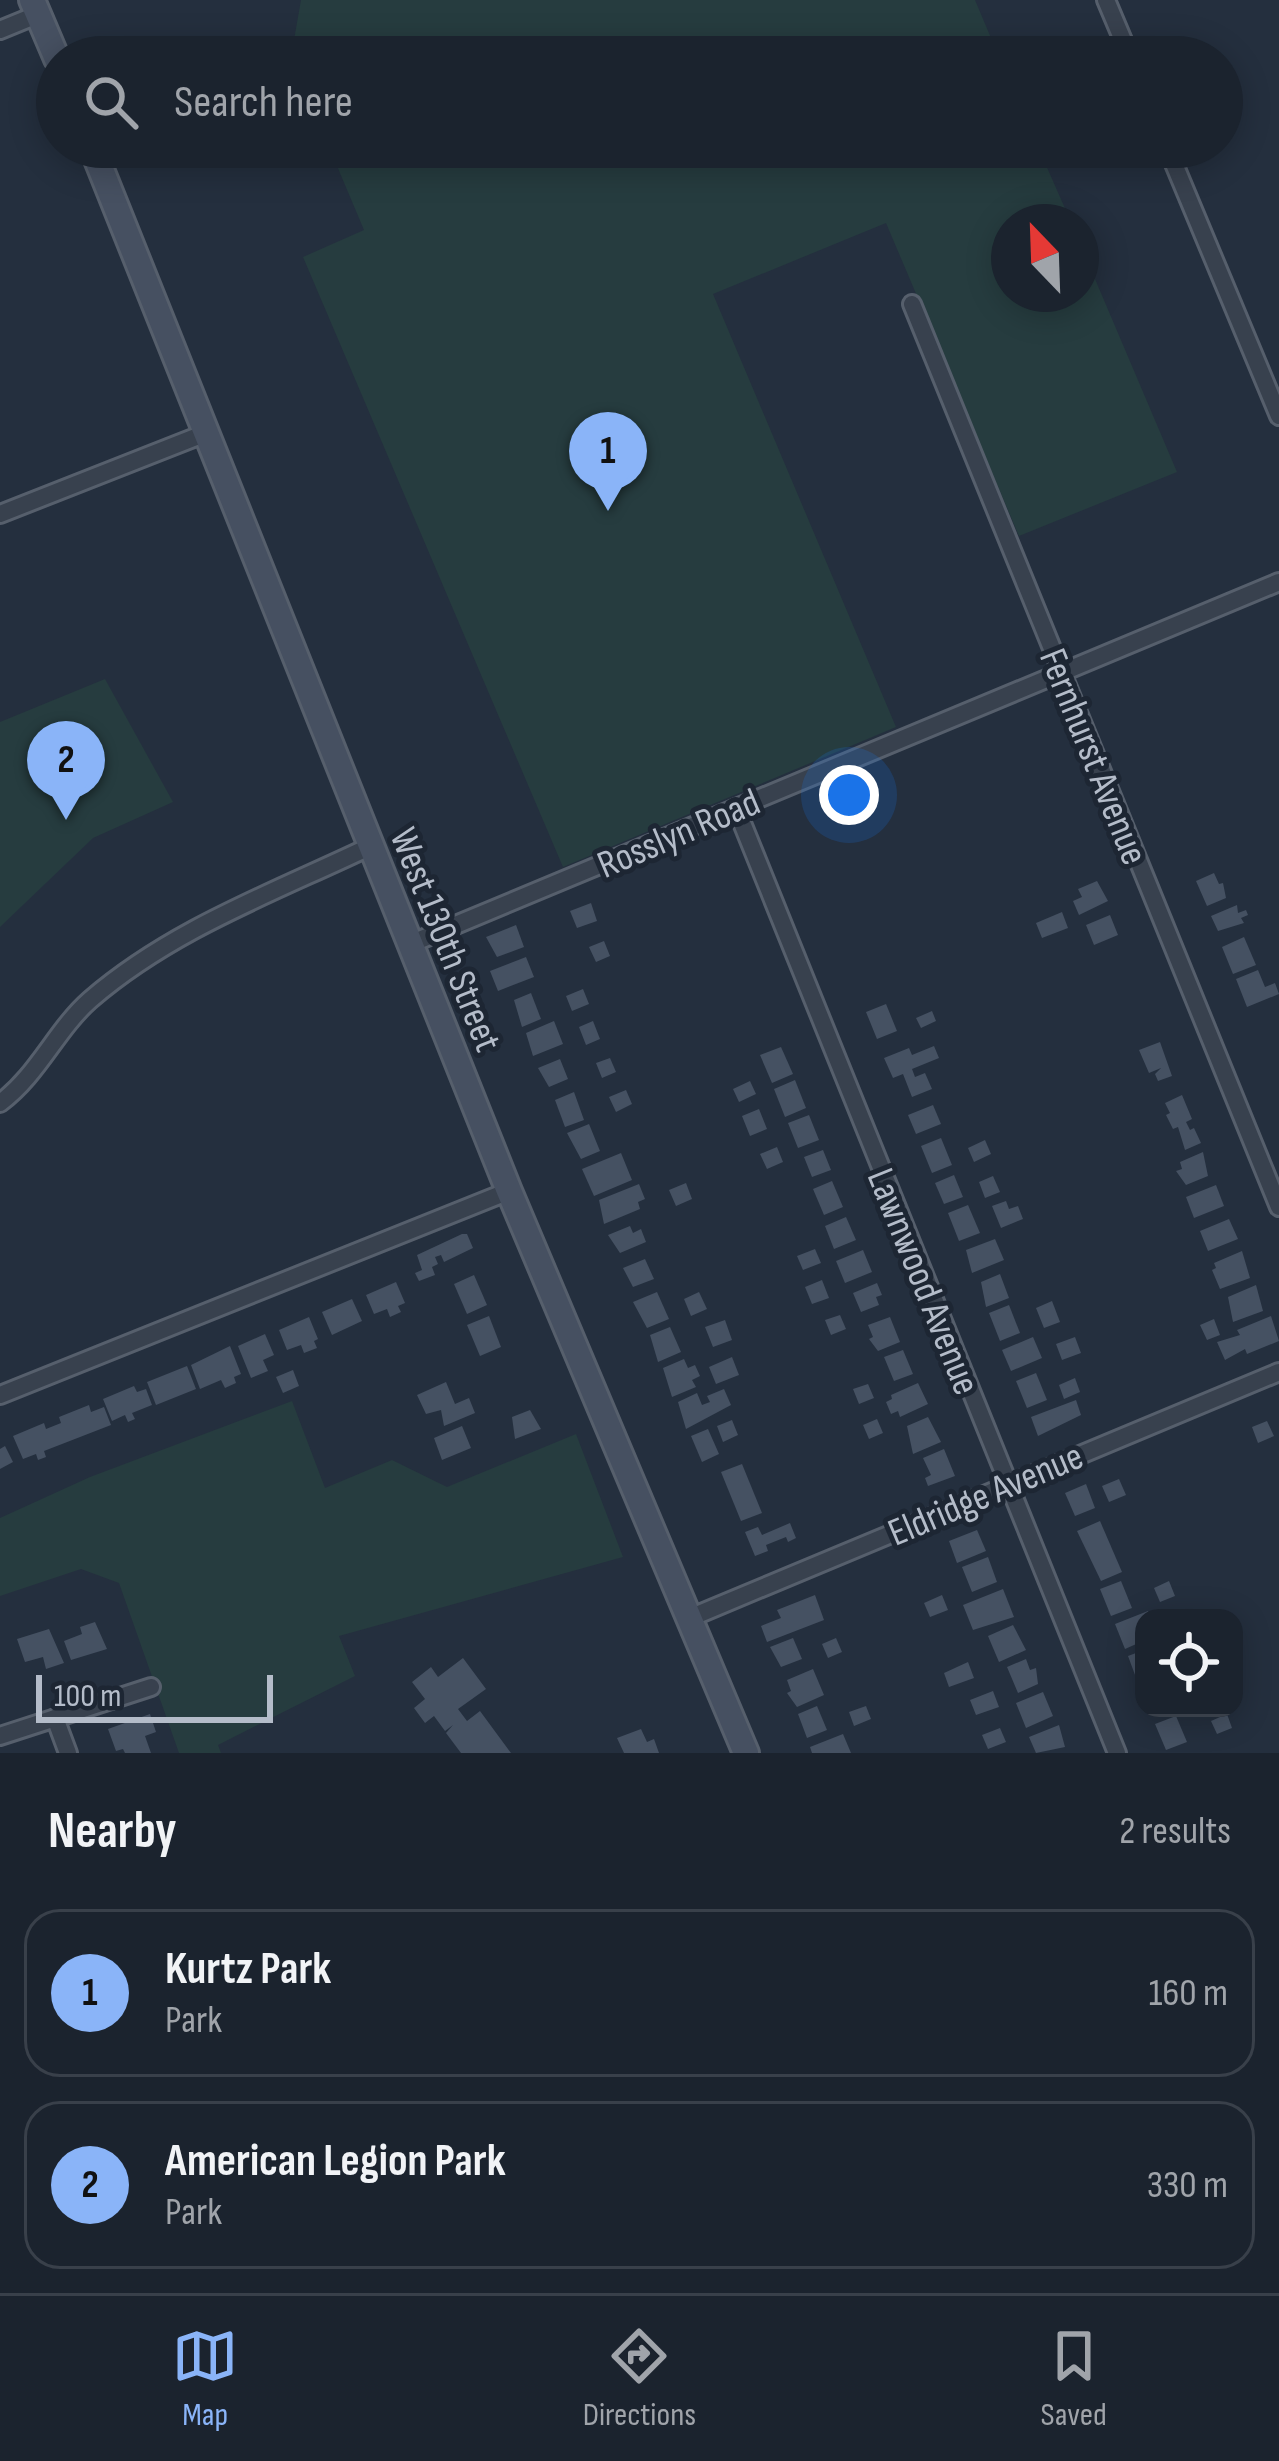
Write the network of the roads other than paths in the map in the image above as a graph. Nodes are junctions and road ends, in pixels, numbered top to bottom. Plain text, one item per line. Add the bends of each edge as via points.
1 (1106, 0) edge
2 (36, 7) edge
3 (0, 30) edge
4 (48, 36) edge
5 (1121, 36) edge
6 (100, 168) edge
7 (1176, 168) edge
8 (912, 304) dead end
9 (1279, 416) edge
10 (206, 433) junction
11 (0, 514) edge
12 (1279, 582) edge
13 (1060, 670) junction
14 (736, 808) junction
15 (371, 846) junction
16 (410, 944) junction
17 (0, 1103) edge
18 (509, 1191) junction
19 (1279, 1207) edge
20 (1279, 1372) edge
21 (0, 1396) edge
22 (1006, 1483) junction
23 (692, 1617) junction
24 (151, 1687) dead end
25 (56, 1718) junction
26 (0, 1736) edge
27 (68, 1753) edge
28 (746, 1753) edge
29 (1117, 1753) edge

1 - 5 street
2 - 3 street
2 - 4 main road
6 - 10 main road, West 130th Street
7 - 9 street
8 - 13 street, Fernhurst Avenue
10 - 11 street
10 - 15 main road, West 130th Street
12 - 13 street, Rosslyn Road
13 - 14 street, Rosslyn Road
13 - 19 street, Fernhurst Avenue
14 - 16 street, Rosslyn Road
14 - 22 street, Lawnwood Avenue
15 - 16 main road, West 130th Street
15 - 17 street via 152,951 86,1004
16 - 18 main road, West 130th Street
18 - 21 street
18 - 23 main road, West 130th Street
20 - 22 street, Eldridge Avenue
22 - 23 street, Eldridge Avenue
22 - 29 street, Lawnwood Avenue
23 - 28 main road, West 130th Street
24 - 25 street
25 - 26 street
25 - 27 street

